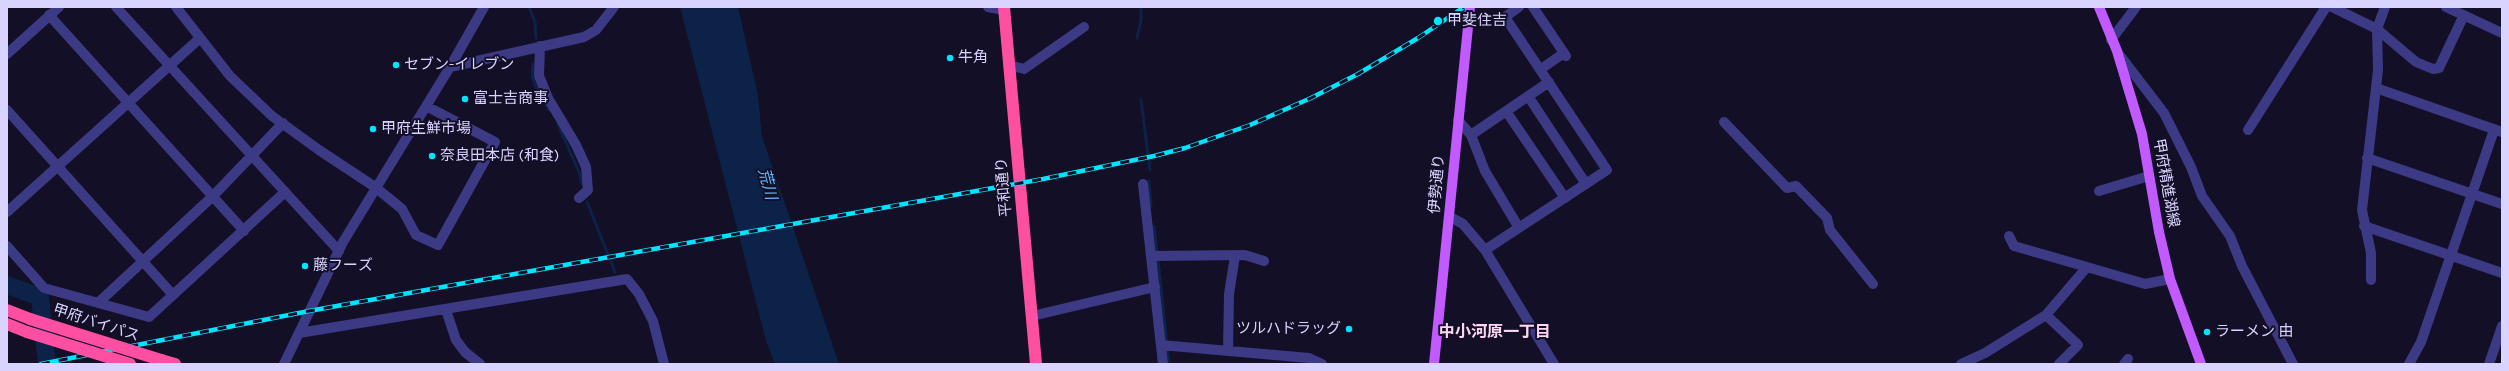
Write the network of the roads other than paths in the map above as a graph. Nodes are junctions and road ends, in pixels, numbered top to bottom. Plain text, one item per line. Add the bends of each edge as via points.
1 (58, 7) edge
2 (116, 7) edge
3 (176, 7) edge
4 (484, 7) edge
5 (614, 7) edge
6 (988, 7) edge
7 (1470, 7) edge
8 (1520, 7) edge
9 (1533, 7) edge
10 (2099, 7) edge
11 (2136, 7) edge
12 (2326, 7) edge
13 (2332, 7) edge
14 (2385, 7) edge
15 (2446, 7) edge
16 (1004, 8) edge
17 (49, 15) junction
18 (2464, 16) junction
19 (1084, 27) dead end
20 (2377, 29) junction
21 (2502, 33) edge
22 (199, 39) junction
23 (2111, 40) junction
24 (540, 46) junction
25 (2117, 51) junction
26 (7, 54) edge
27 (1009, 65) junction
28 (169, 66) junction
29 (450, 67) junction
30 (1541, 69) junction
31 (1549, 82) junction
32 (2376, 88) junction
33 (1528, 96) junction
34 (128, 103) junction
35 (426, 106) junction
36 (7, 110) edge
37 (1506, 111) junction
38 (1458, 120) junction
39 (1724, 122) dead end
40 (283, 123) junction
41 (2248, 130) dead end
42 (2498, 131) edge
43 (1471, 135) junction
44 (252, 155) junction
45 (2366, 158) junction
46 (57, 166) junction
47 (2149, 176) junction
48 (1143, 184) dead end
49 (1586, 184) junction
50 (376, 187) junction
51 (2098, 191) dead end
52 (285, 192) junction
53 (2472, 194) junction
54 (213, 196) junction
55 (579, 198) dead end
56 (1564, 198) junction
57 (2502, 204) edge
58 (7, 212) edge
59 (1450, 217) junction
60 (2364, 226) junction
61 (1519, 228) junction
62 (244, 231) junction
63 (2009, 236) dead end
64 (7, 246) edge
65 (1485, 250) junction
66 (339, 251) junction
67 (2451, 255) junction
68 (1151, 256) junction
69 (1235, 256) junction
70 (1264, 260) dead end
71 (143, 261) junction
72 (2087, 266) junction
73 (2502, 273) edge
74 (2170, 279) junction
75 (2371, 280) dead end
76 (1872, 284) dead end
77 (1155, 287) junction
78 (173, 295) junction
79 (98, 303) junction
80 (7, 310) edge
81 (446, 310) junction
82 (2046, 315) junction
83 (1032, 316) junction
84 (7, 324) edge
85 (2502, 326) edge
86 (299, 333) junction
87 (1161, 346) junction
88 (2498, 347) edge
89 (1228, 351) junction
90 (130, 364) edge
91 (175, 364) edge
92 (284, 364) edge
93 (480, 364) edge
94 (664, 364) edge
95 (1036, 364) edge
96 (1163, 364) edge
97 (1322, 364) edge
98 (1434, 364) edge
99 (1554, 364) edge
100 (1961, 364) edge
101 (2059, 364) edge
102 (2201, 364) edge
103 (2293, 364) edge
104 (2409, 364) edge
105 (2489, 364) edge

1 - 17 street
2 - 28 street
3 - 22 street
4 - 29 street
5 - 24 street via 596,30 584,37
6 - 16 street
7 - 38 main road, 伊勢通り
8 - 30 street via 1505,17
9 - 30 street via 1565,55
10 - 23 main road, 甲府精進湖線
11 - 23 street
12 - 41 street
13 - 20 street
14 - 20 street
15 - 18 street
16 - 27 highway, 平和通り
17 - 26 street
17 - 34 street
18 - 20 street via 2439,68 2433,69 2416,62
18 - 21 street
19 - 27 street via 1024,69
20 - 32 street
22 - 28 street
22 - 40 street via 230,76
23 - 25 main road, 甲府精進湖線
24 - 29 street
24 - 55 street via 539,76 548,98 586,167 588,190
25 - 47 main road, 甲府精進湖線 via 2142,134
25 - 103 street via 2164,113 2191,167 2202,196 2230,236 2242,266
27 - 83 highway, 平和通り
28 - 34 street
28 - 44 street
29 - 35 street
30 - 31 street
31 - 33 street
31 - 49 street via 1607,170
32 - 42 street
32 - 45 street
33 - 37 street
33 - 49 street
34 - 46 street
34 - 54 street
35 - 50 street
35 - 50 street via 495,142 438,245 416,235 402,209
36 - 46 street
37 - 43 street
37 - 56 street
38 - 43 street
38 - 59 main road, 伊勢通り
39 - 76 street via 1787,188 1796,186 1827,218 1830,230
40 - 44 street
40 - 50 street
42 - 53 street
43 - 61 street via 1485,171
44 - 52 street
44 - 54 street
45 - 53 street
45 - 60 street via 2362,210
46 - 58 street
46 - 71 street
47 - 51 street
47 - 74 main road, 甲府精進湖線
48 - 68 street
49 - 56 street
50 - 66 street
52 - 62 street
52 - 66 street
53 - 57 street
53 - 67 street
54 - 62 street
54 - 71 street
56 - 61 street
59 - 65 street via 1463,224
59 - 98 main road, 伊勢通り
60 - 67 street
60 - 75 street via 2372,253
61 - 65 street
62 - 78 street
63 - 72 street via 2014,246
64 - 79 street via 44,288
65 - 99 street
66 - 86 street
67 - 73 street
67 - 104 street via 2421,342
68 - 69 street
68 - 77 street
69 - 70 street via 1245,255
69 - 89 street via 1229,294
71 - 78 street
71 - 79 street
72 - 74 street via 2144,284
72 - 82 street
74 - 102 main road, 甲府精進湖線
77 - 83 street
77 - 87 street
78 - 79 street via 149,317
80 - 91 highway, 甲府バイパス, bridge
81 - 86 street
81 - 93 street via 456,340 464,352
81 - 94 street via 627,279 639,294 653,321
82 - 100 street via 1985,353
82 - 101 street via 2078,345
83 - 95 highway, 平和通り
84 - 90 highway, 甲府バイパス, bridge
85 - 88 street
86 - 92 street
87 - 89 street
87 - 96 street
88 - 105 street
89 - 97 street via 1309,358

